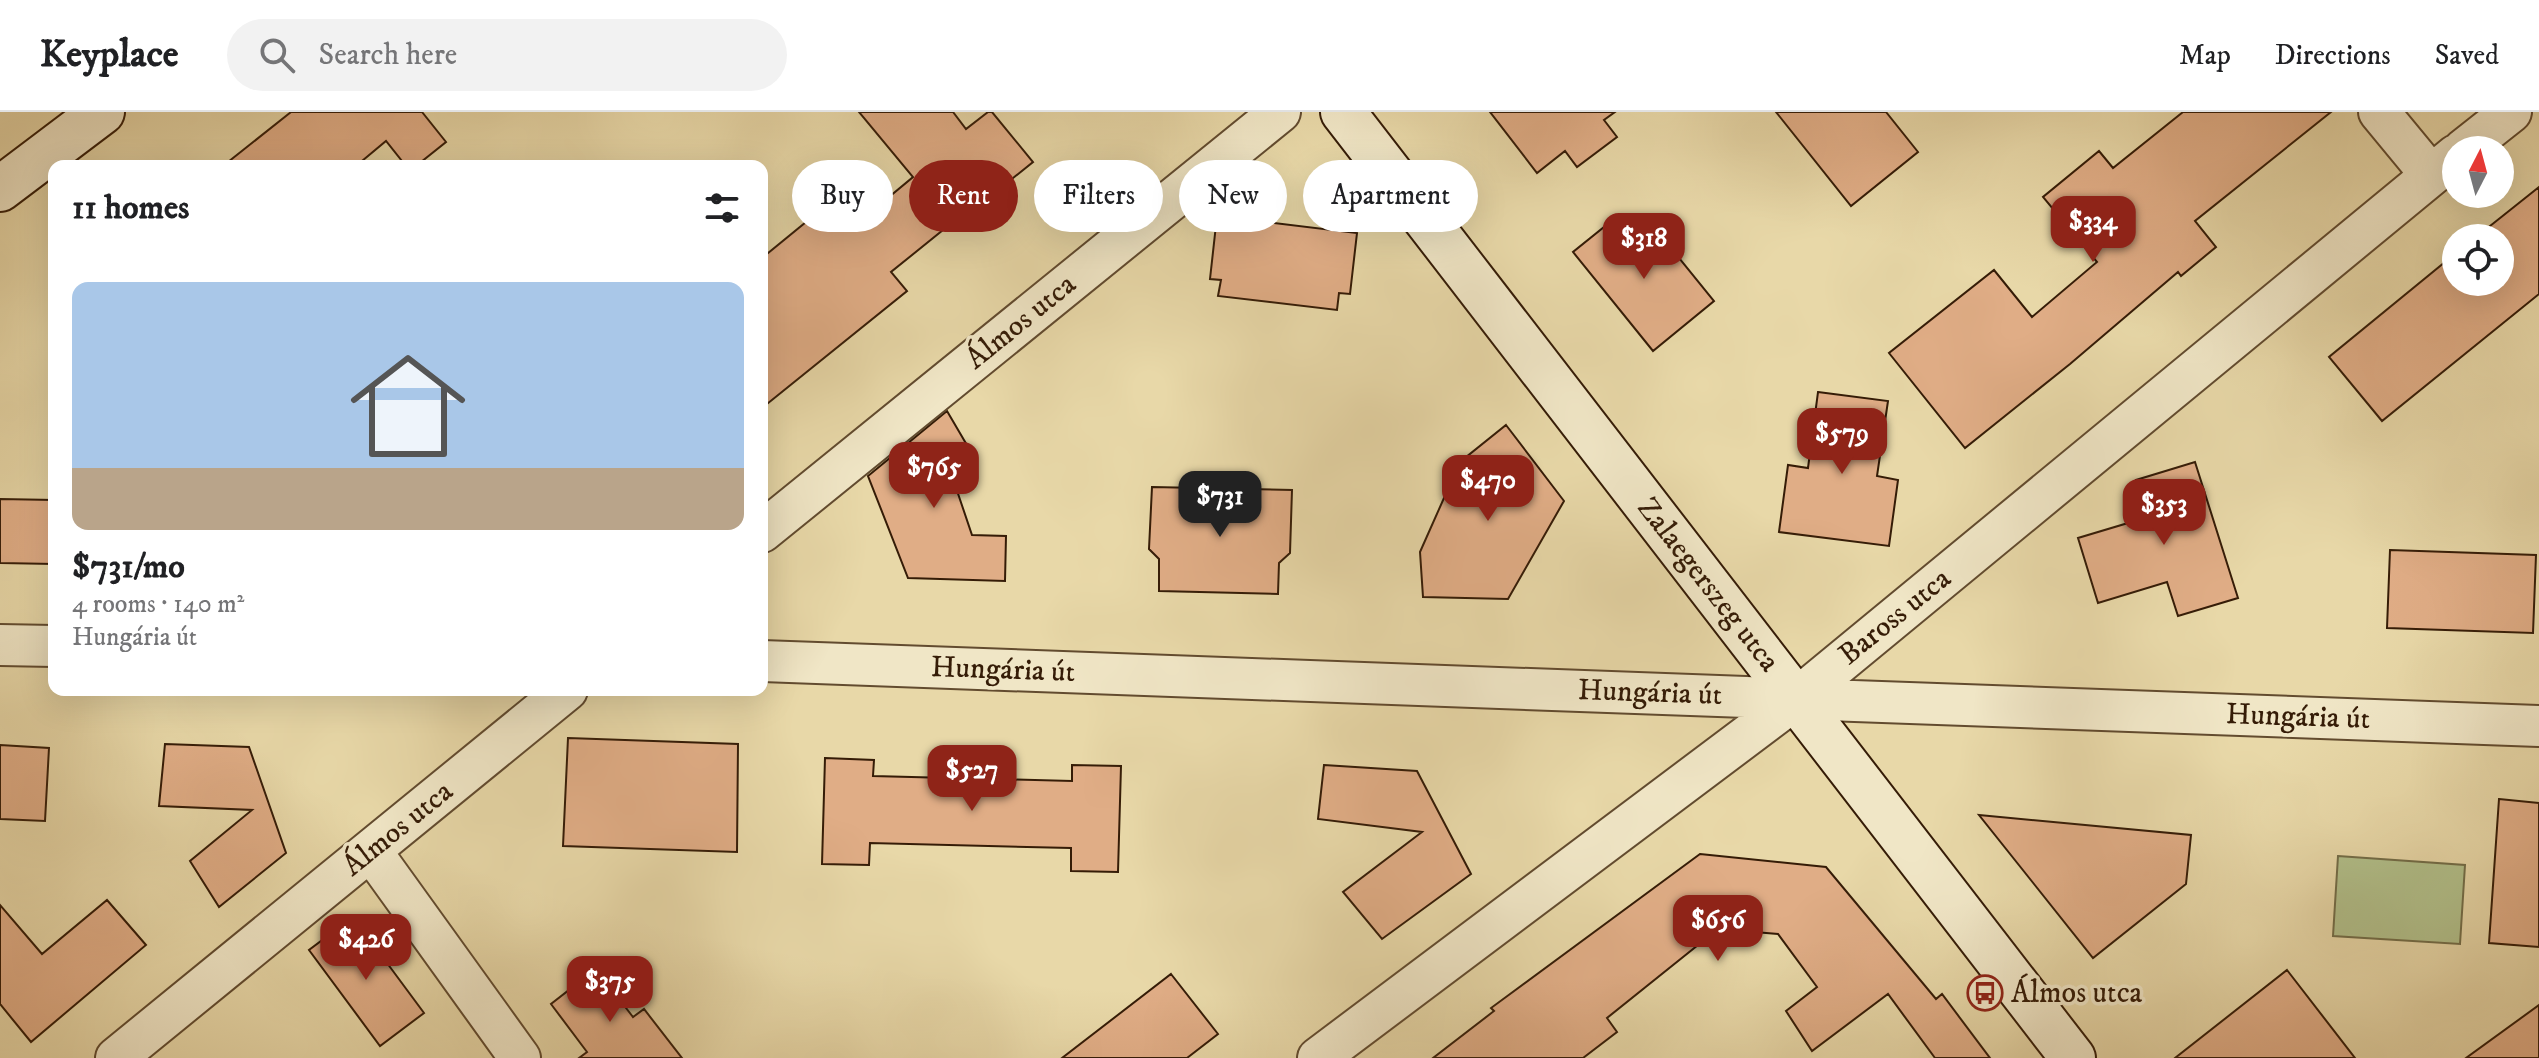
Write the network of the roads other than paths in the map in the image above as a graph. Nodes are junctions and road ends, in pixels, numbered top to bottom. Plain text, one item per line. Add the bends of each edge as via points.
1 (102, 112) edge
2 (1280, 112) edge
3 (1343, 112) edge
4 (2379, 112) edge
5 (2511, 112) edge
6 (2481, 136) edge
7 (2442, 163) edge
8 (2442, 167) edge
9 (0, 189) edge
10 (768, 527) edge
11 (0, 645) edge
12 (48, 646) edge
13 (768, 661) edge
14 (560, 696) edge
15 (1796, 699) junction
16 (2539, 726) edge
17 (371, 851) junction
18 (116, 1058) edge
19 (520, 1058) edge
20 (1318, 1058) edge
21 (2073, 1058) edge

1 - 9 street
2 - 10 street, Álmos utca
3 - 15 street, Zalaegerszeg utca
4 - 7 street
5 - 6 street
8 - 15 street, Baross utca
11 - 12 street
13 - 15 street, Hungária út
14 - 17 street, Álmos utca
15 - 16 street, Hungária út
15 - 20 street, Baross utca
15 - 21 street, Zalaegerszeg utca
17 - 18 street, Álmos utca
17 - 19 street

